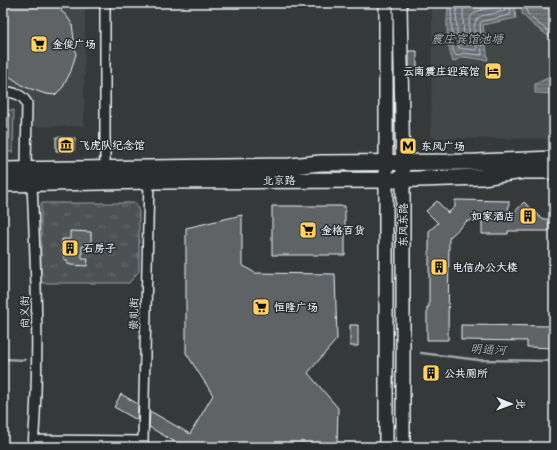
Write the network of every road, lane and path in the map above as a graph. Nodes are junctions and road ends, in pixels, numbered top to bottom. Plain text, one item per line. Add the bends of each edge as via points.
1 (105, 3) edge
2 (386, 3) edge
3 (400, 3) edge
4 (3, 91) edge
5 (554, 159) edge
6 (386, 163) junction
7 (402, 163) junction
8 (105, 168) junction
9 (26, 169) junction
10 (3, 170) edge
11 (554, 171) edge
12 (387, 180) junction
13 (403, 180) junction
14 (149, 181) junction
15 (3, 184) edge
16 (32, 184) junction
17 (34, 444) edge
18 (144, 444) edge
19 (386, 447) edge
20 (403, 447) edge

1 - 8 street
2 - 6 main road, 东风东路
3 - 7 main road, 东风东路
4 - 9 street via 24,97 27,103
5 - 7 main road, 北京路
6 - 7 main road, 北京路
6 - 8 main road, 北京路
6 - 12 main road, 东风东路
7 - 13 main road, 东风东路
8 - 9 main road, 北京路
9 - 10 main road, 北京路
11 - 13 main road, 北京路
12 - 13 main road, 北京路
12 - 14 main road, 北京路
12 - 19 main road, 东风东路
13 - 20 main road, 东风东路
14 - 16 main road, 北京路
14 - 18 street, 崇礼街
15 - 16 main road, 北京路
16 - 17 street, 尚义街 via 37,298
17 - 18 street, 尚义街

